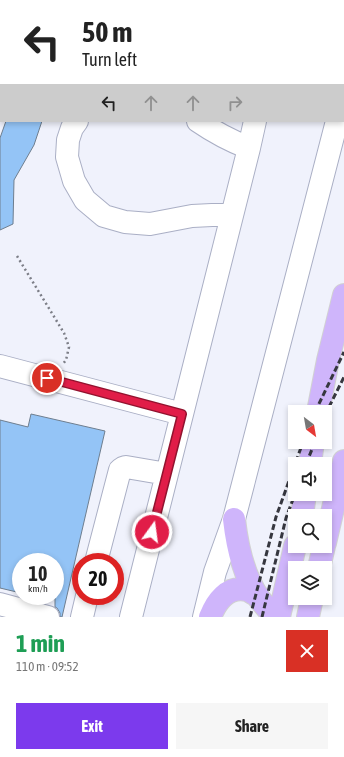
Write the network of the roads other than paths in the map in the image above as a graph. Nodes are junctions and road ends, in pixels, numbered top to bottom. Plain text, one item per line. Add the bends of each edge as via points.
1 (76, 122) edge
2 (200, 122) edge
3 (255, 122) edge
4 (336, 122) edge
5 (249, 148) junction
6 (232, 215) junction
7 (344, 295) edge
8 (0, 366) edge
9 (319, 405) edge
10 (182, 414) junction
11 (344, 461) edge
12 (167, 474) junction
13 (332, 513) edge
14 (234, 519) junction
15 (98, 553) edge
16 (293, 553) edge
17 (258, 596) junction
18 (0, 604) edge
19 (85, 605) edge
20 (311, 605) edge
21 (48, 617) edge
22 (82, 617) edge
23 (131, 617) edge
24 (204, 617) edge
25 (210, 617) edge
26 (274, 617) edge
27 (279, 617) edge
28 (308, 617) edge

1 - 6 street via 68,140 67,157 74,181 85,200 104,216 125,222 150,224 192,216
2 - 5 street via 219,135
3 - 5 street
4 - 14 street
5 - 6 street
6 - 10 street
7 - 9 main road
8 - 10 street
10 - 12 street
11 - 13 main road
12 - 15 street via 126,467 120,470
12 - 23 street
14 - 17 main road via 241,559
14 - 24 street via 215,572
16 - 27 main road
17 - 25 main road via 247,590 237,589 228,592 220,598
17 - 26 main road
18 - 21 street
19 - 22 street
20 - 28 main road

